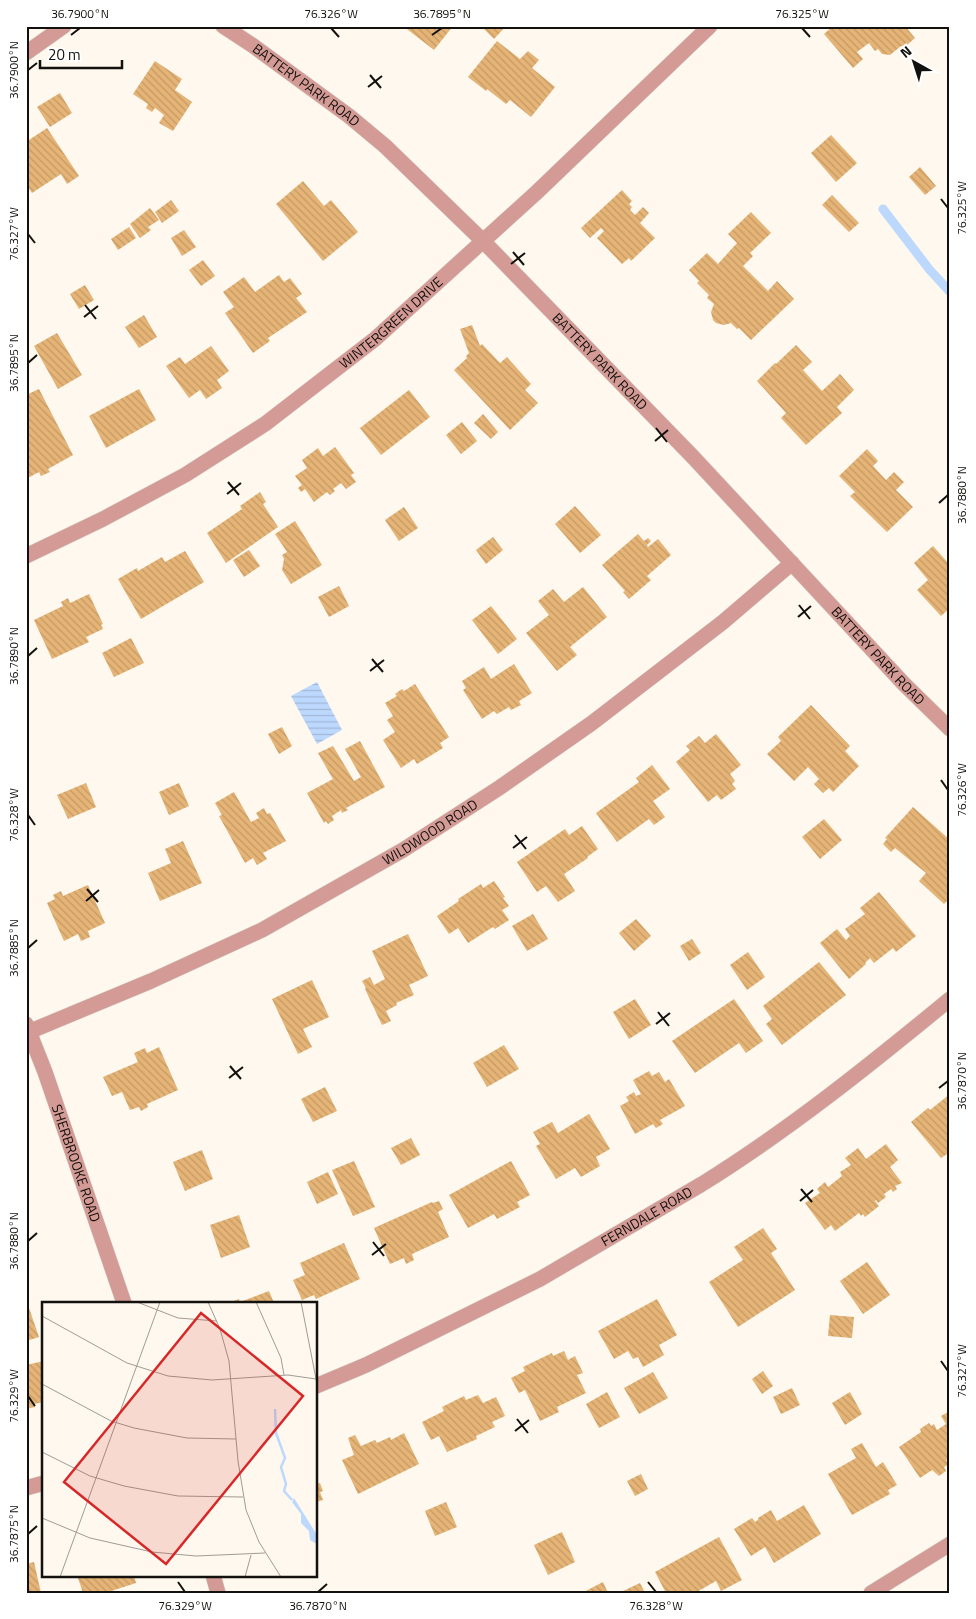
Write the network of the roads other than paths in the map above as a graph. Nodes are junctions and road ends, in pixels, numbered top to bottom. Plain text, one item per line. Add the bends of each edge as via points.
1 (64, 26) edge
2 (223, 26) edge
3 (710, 26) edge
4 (26, 53) edge
5 (483, 241) junction
6 (26, 556) edge
7 (792, 563) junction
8 (950, 729) edge
9 (950, 999) edge
10 (27, 1030) edge
11 (124, 1302) edge
12 (318, 1385) edge
13 (42, 1484) edge
14 (26, 1488) edge
15 (950, 1544) edge
16 (213, 1576) edge
17 (218, 1593) edge
18 (871, 1593) edge

1 - 4 street
2 - 5 street, BATTERY PARK ROAD via 349,116 385,146
3 - 5 street, WINTERGREEN DRIVE
5 - 6 street, WINTERGREEN DRIVE via 375,339 265,424 177,480
5 - 7 street, BATTERY PARK ROAD
7 - 8 street, BATTERY PARK ROAD
7 - 10 street, WILDWOOD ROAD via 723,622 592,723 403,850 262,930 150,981
9 - 12 street, FERNDALE ROAD via 811,1108 702,1184 540,1279
10 - 11 street, SHERBROOKE ROAD via 48,1081
13 - 14 street
15 - 18 street
16 - 17 street

